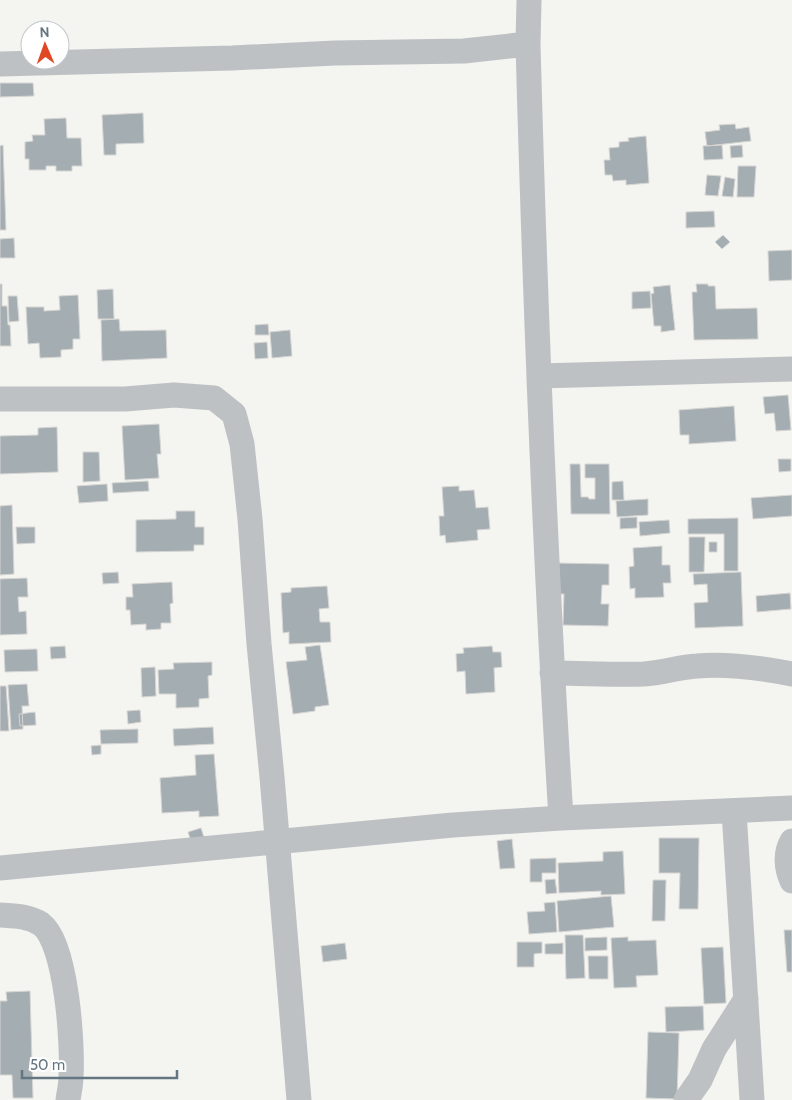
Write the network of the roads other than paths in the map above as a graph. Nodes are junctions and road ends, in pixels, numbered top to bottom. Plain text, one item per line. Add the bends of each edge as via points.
1 (529, 0) edge
2 (528, 44) junction
3 (0, 64) edge
4 (792, 369) edge
5 (539, 376) junction
6 (0, 399) edge
7 (552, 673) junction
8 (792, 674) edge
9 (792, 808) edge
10 (734, 811) junction
11 (560, 818) junction
12 (792, 841) edge
13 (276, 843) junction
14 (0, 868) edge
15 (792, 881) edge
16 (0, 915) edge
17 (746, 999) junction
18 (68, 1100) edge
19 (298, 1100) edge
20 (686, 1100) edge
21 (752, 1100) edge

1 - 2 street
2 - 3 street via 464,51
2 - 5 street
4 - 5 street
5 - 7 street
6 - 13 street via 125,399 174,395 214,398 234,414 242,444 250,518
7 - 8 street via 633,674 709,665
7 - 11 street
9 - 10 street
10 - 11 street
10 - 17 street
11 - 13 street
12 - 15 street via 787,857
13 - 14 street
13 - 19 street
16 - 18 street via 23,917 42,925 59,956 70,1024
17 - 20 street
17 - 21 street

